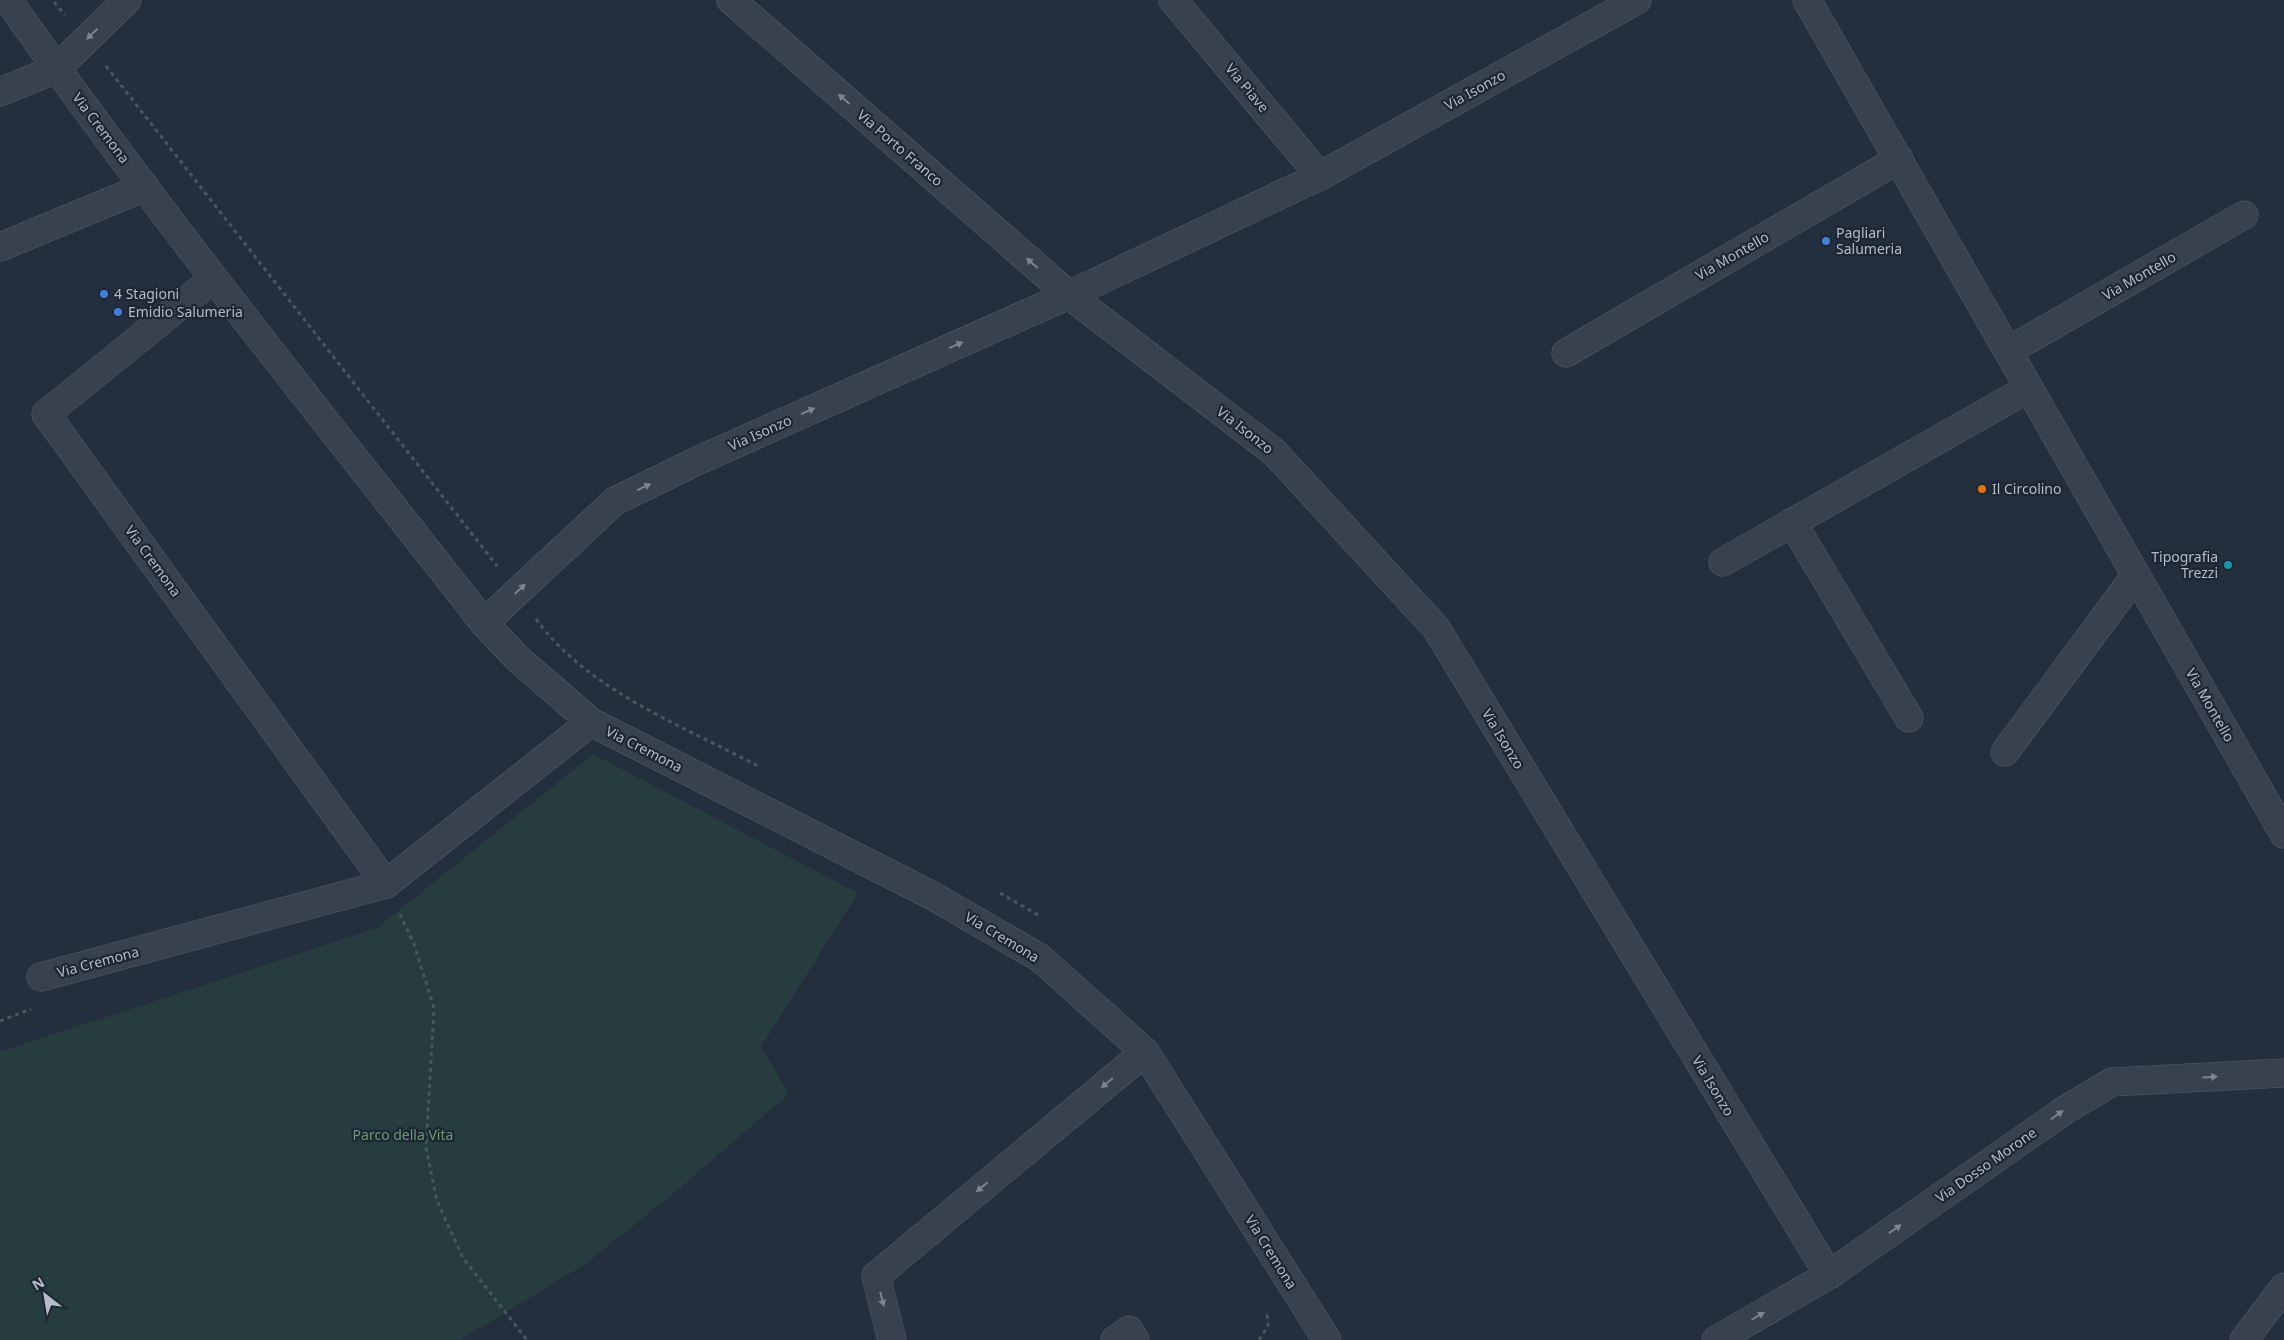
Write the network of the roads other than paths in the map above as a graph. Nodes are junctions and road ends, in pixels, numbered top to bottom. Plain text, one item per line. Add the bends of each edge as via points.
1 (8, 0) edge
2 (127, 0) edge
3 (730, 0) edge
4 (1173, 0) edge
5 (1637, 0) edge
6 (1807, 0) edge
7 (56, 69) junction
8 (0, 92) edge
9 (1899, 159) junction
10 (1320, 176) junction
11 (145, 188) junction
12 (2244, 215) dead end
13 (0, 247) edge
14 (214, 278) junction
15 (1069, 295) junction
16 (2008, 351) junction
17 (1566, 353) dead end
18 (2029, 388) junction
19 (1792, 522) junction
20 (1723, 562) dead end
21 (2136, 575) junction
22 (484, 623) junction
23 (1909, 718) dead end
24 (591, 722) junction
25 (2005, 752) dead end
26 (2284, 834) edge
27 (386, 884) junction
28 (41, 977) dead end
29 (1144, 1052) junction
30 (2284, 1073) edge
31 (1829, 1275) junction
32 (2284, 1287) edge
33 (892, 1340) edge
34 (1115, 1340) edge
35 (1135, 1340) edge
36 (1326, 1340) edge
37 (1716, 1340) edge
38 (2244, 1340) edge

1 - 7 street, Via Cremona
2 -> 7 street
15 -> 3 street, Via Porto Franco
4 - 10 street, Via Piave
5 - 10 street, Via Isonzo
6 - 9 street, Via Montello
7 - 8 street
7 - 11 street, Via Cremona
9 - 16 street, Via Montello
9 - 17 street, Via Montello
10 - 15 street, Via Isonzo
11 - 13 street
11 - 14 street, Via Cremona
12 - 16 street, Via Montello
14 - 22 street, Via Cremona
14 - 27 street, Via Cremona via 46,414
22 -> 15 street, Via Isonzo via 614,502 699,460
15 - 31 street, Via Isonzo via 1274,452 1436,628
16 - 18 street, Via Montello
18 - 19 street
18 - 21 street, Via Montello
19 - 20 street
19 - 23 street
21 - 25 street
21 - 26 street, Via Montello
22 - 24 street, Via Cremona via 517,658
24 - 27 street, Via Cremona
24 - 29 street, Via Cremona via 933,896 1040,958
27 - 28 street, Via Cremona
29 -> 33 street via 876,1276
29 - 36 street, Via Cremona
31 -> 30 street, Via Dosso Morone via 2065,1110 2112,1082
37 -> 31 street, Via Dosso Morone
32 - 38 street
34 - 35 street via 1129,1330

